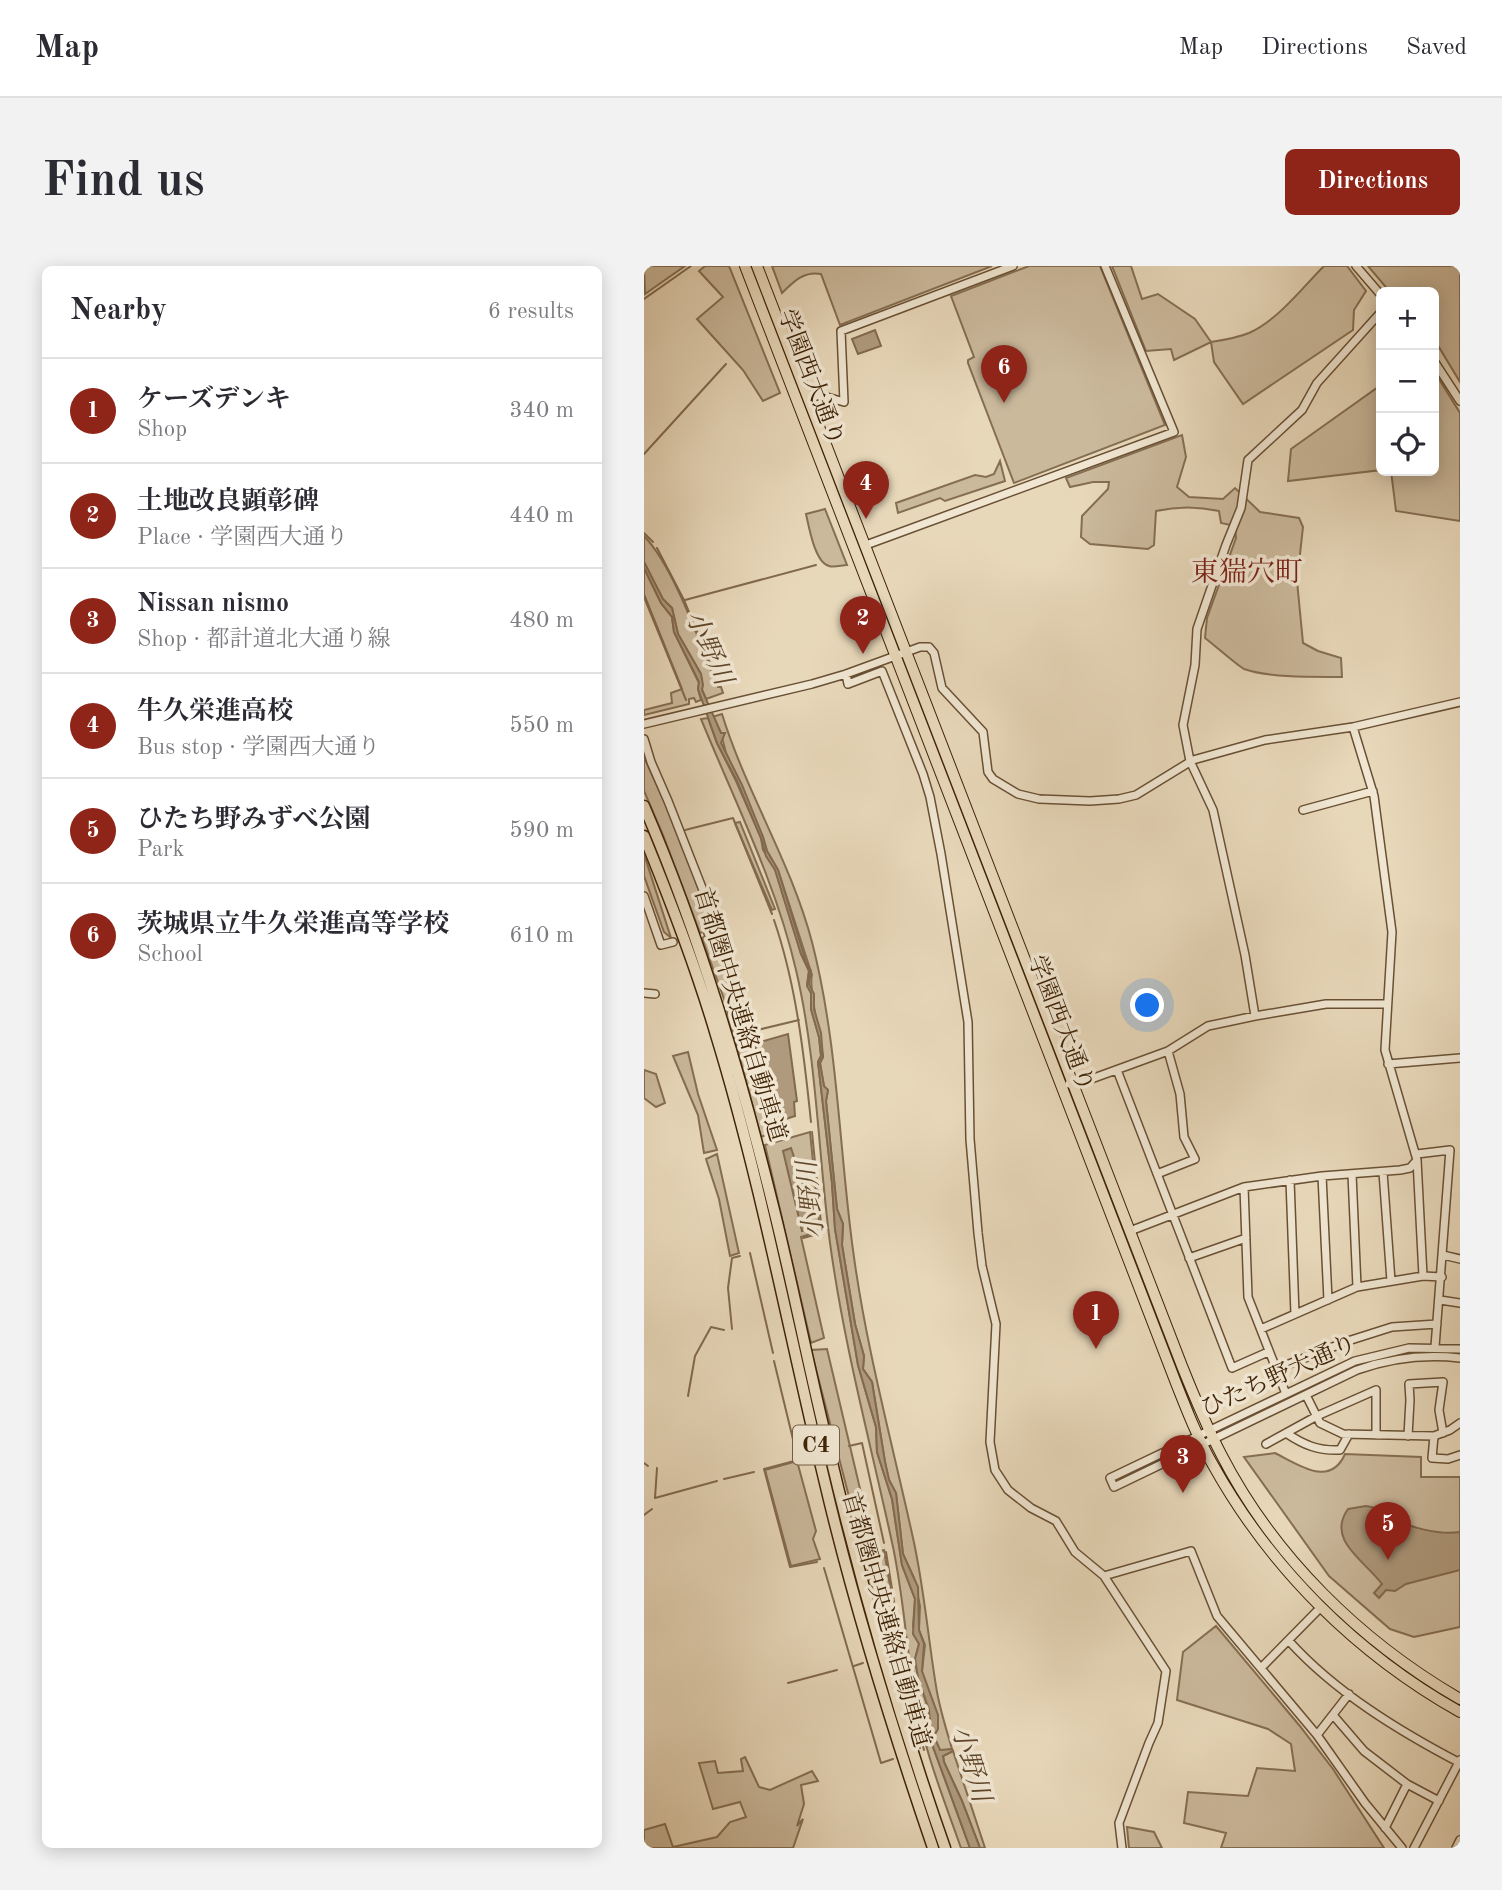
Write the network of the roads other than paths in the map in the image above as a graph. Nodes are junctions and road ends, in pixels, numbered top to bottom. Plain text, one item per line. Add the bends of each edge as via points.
1 (745, 266) edge
2 (757, 266) edge
3 (1013, 266) edge
4 (1105, 266) edge
5 (1356, 266) edge
6 (1376, 289) edge
7 (1376, 318) edge
8 (1439, 369) edge
9 (808, 398) junction
10 (1460, 401) edge
11 (866, 545) junction
12 (906, 652) junction
13 (895, 656) junction
14 (846, 674) junction
15 (1460, 702) edge
16 (644, 724) edge
17 (1353, 727) junction
18 (644, 739) edge
19 (1190, 761) junction
20 (1373, 791) junction
21 (644, 806) edge
22 (1303, 810) dead end
23 (644, 836) edge
24 (644, 896) edge
25 (708, 933) dead end
26 (673, 942) dead end
27 (644, 993) edge
28 (655, 994) dead end
29 (1386, 1004) junction
30 (1255, 1016) junction
31 (1168, 1051) junction
32 (1460, 1058) edge
33 (1388, 1064) junction
34 (1117, 1070) junction
35 (1073, 1084) junction
36 (1061, 1086) junction
37 (1417, 1157) junction
38 (1383, 1172) junction
39 (1157, 1174) junction
40 (1352, 1174) junction
41 (1322, 1176) junction
42 (1290, 1180) junction
43 (1244, 1187) junction
44 (1172, 1214) junction
45 (1130, 1231) junction
46 (1246, 1238) junction
47 (1443, 1255) junction
48 (1189, 1258) junction
49 (1460, 1259) edge
50 (1423, 1276) junction
51 (1442, 1277) junction
52 (1391, 1282) junction
53 (1357, 1287) junction
54 (1328, 1300) junction
55 (1440, 1300) junction
56 (1460, 1303) edge
57 (1295, 1314) junction
58 (1437, 1324) junction
59 (1261, 1329) junction
60 (1435, 1347) junction
61 (1460, 1349) edge
62 (1268, 1352) junction
63 (1460, 1358) edge
64 (1276, 1369) junction
65 (1286, 1394) junction
66 (1306, 1395) junction
67 (1317, 1416) junction
68 (1460, 1423) edge
69 (1286, 1433) junction
70 (1443, 1433) junction
71 (1349, 1434) junction
72 (1211, 1435) junction
73 (1376, 1435) junction
74 (1408, 1436) junction
75 (1434, 1437) junction
76 (1200, 1440) junction
77 (1266, 1444) dead end
78 (1460, 1455) edge
79 (1104, 1576) junction
80 (1320, 1608) junction
81 (1289, 1641) junction
82 (1261, 1668) junction
83 (1349, 1693) junction
84 (1460, 1699) edge
85 (1460, 1712) edge
86 (1333, 1714) junction
87 (1317, 1735) junction
88 (1460, 1762) edge
89 (1407, 1784) junction
90 (1439, 1801) junction
91 (1385, 1828) junction
92 (1460, 1840) edge
93 (933, 1848) edge
94 (945, 1848) edge
95 (1122, 1848) edge
96 (1402, 1848) edge
97 (1414, 1848) edge
98 (1456, 1848) edge

1 - 13 main road, 学園西大通り
2 - 9 main road, 学園西大通り
3 - 9 street via 841,331 844,402 820,395
4 - 11 street via 1174,432
5 - 6 street
7 - 19 street via 1322,377 1302,410 1248,460 1241,508 1197,629 1195,665 1182,725
8 - 10 street
9 - 11 main road, 学園西大通り
11 - 12 main road, 学園西大通り
12 - 13 street
12 - 19 street via 920,647 932,650 942,688 983,732 988,772 1018,794 1066,801 1119,799 1136,795
12 - 35 main road, 学園西大通り
13 - 14 street
13 - 36 main road, 学園西大通り
14 - 16 street
14 - 79 street via 848,684 882,671 923,774 942,853 968,1022 970,1139 979,1244 996,1324 990,1442 995,1470 1008,1490 1056,1521 1075,1552
15 - 17 street
17 - 19 street via 1265,740
17 - 20 street
18 - 25 street via 719,931
19 - 30 street via 1213,810
20 - 22 street
20 - 29 street via 1392,932
21 - 94 highway, 首都圏中央連絡自動車道 / C4 via 677,886 729,1041 775,1212 856,1560 898,1709
23 - 93 highway, 首都圏中央連絡自動車道 / C4 via 717,1037 846,1566
24 - 26 street via 662,945
27 - 28 street
29 - 30 street via 1326,1004
29 - 33 street
30 - 31 street via 1208,1026
31 - 34 street
31 - 39 street via 1180,1094 1184,1137 1195,1159
32 - 33 street
33 - 37 street
34 - 35 street
34 - 39 street
35 - 36 street
35 - 45 main road, 学園西大通り
36 - 76 main road, 学園西大通り
37 - 38 street via 1410,1168
37 - 47 street via 1450,1150
37 - 50 street
38 - 40 street
38 - 52 street
39 - 44 street
40 - 41 street
40 - 53 street
41 - 42 street
41 - 54 street
42 - 43 street
42 - 57 street
43 - 44 street
43 - 46 street
44 - 45 street
44 - 48 street
45 - 72 main road, 学園西大通り
46 - 48 street
46 - 59 street via 1248,1297
47 - 49 street
47 - 51 street
48 - 62 street via 1232,1368
50 - 51 street
50 - 52 street
51 - 55 street
52 - 53 street
53 - 54 street
54 - 57 street
55 - 56 street
55 - 58 street
57 - 59 street
58 - 60 street
58 - 64 street via 1392,1327
59 - 62 street
60 - 61 street, ひたち野大通り
60 - 65 street, ひたち野大通り via 1369,1356
62 - 64 street
63 - 66 street, ひたち野大通り via 1385,1362
64 - 65 street
65 - 72 street, ひたち野大通り
66 - 67 street
66 - 72 street, ひたち野大通り
67 - 69 street
67 - 71 street via 1320,1423
67 - 73 street via 1376,1390
68 - 70 street
69 - 71 street via 1323,1451 1340,1450
69 - 77 street
70 - 74 street via 1438,1410 1443,1382 1409,1384
70 - 75 street
71 - 73 street
72 - 76 street, ひたち野大通り
72 - 84 main road, 学園西大通り via 1251,1505 1327,1599 1370,1637
73 - 74 street
74 - 75 street
75 - 78 street via 1432,1458
76 - 76 street via 1114,1487 1110,1478
76 - 80 main road, 学園西大通り via 1261,1539
79 - 82 street via 1191,1551 1217,1616
79 - 95 street via 1166,1671 1158,1723 1119,1823
80 - 81 street
80 - 85 main road, 学園西大通り via 1403,1676
81 - 82 street
81 - 83 street
82 - 87 street
83 - 86 street
83 - 88 street via 1400,1730
86 - 87 street
86 - 89 street via 1364,1751
87 - 91 street
88 - 90 street
89 - 90 street
89 - 91 street
90 - 97 street
91 - 96 street
92 - 98 street

